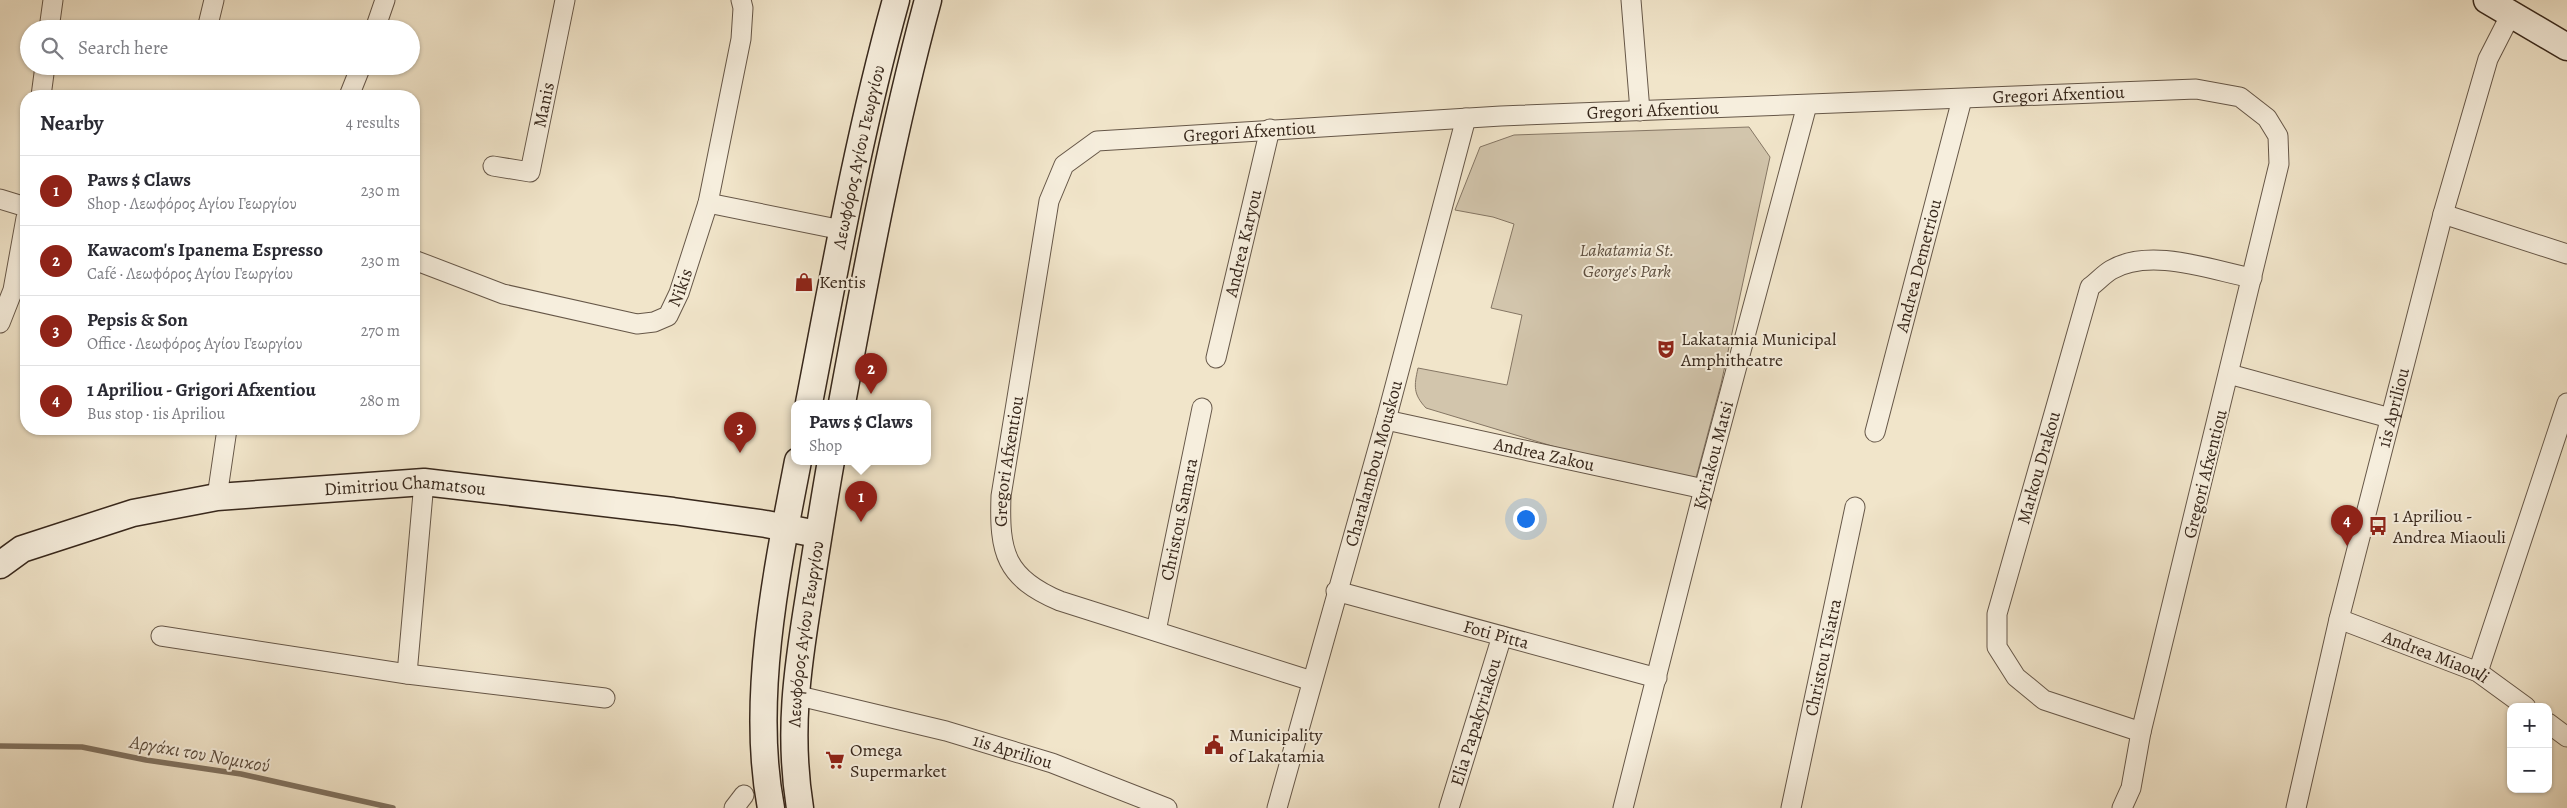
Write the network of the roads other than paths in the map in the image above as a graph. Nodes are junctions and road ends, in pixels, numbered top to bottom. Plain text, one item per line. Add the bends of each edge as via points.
1 (53, 0) edge
2 (214, 0) edge
3 (384, 0) edge
4 (565, 0) edge
5 (741, 0) edge
6 (896, 0) edge
7 (928, 0) edge
8 (1631, 0) edge
9 (2486, 0) edge
10 (2511, 14) junction
11 (50, 20) edge
12 (209, 20) edge
13 (378, 20) edge
14 (2567, 47) edge
15 (44, 75) edge
16 (357, 75) edge
17 (42, 90) edge
18 (351, 90) edge
19 (1962, 99) junction
20 (1806, 105) junction
21 (1640, 111) junction
22 (1466, 118) junction
23 (1270, 129) junction
24 (493, 166) dead end
25 (0, 199) edge
26 (708, 203) junction
27 (20, 205) edge
28 (2443, 214) junction
29 (842, 230) junction
30 (20, 251) edge
31 (2567, 254) edge
32 (420, 262) edge
33 (2252, 278) junction
34 (0, 323) edge
35 (1216, 358) dead end
36 (2229, 374) junction
37 (810, 400) edge
38 (843, 400) edge
39 (2567, 403) edge
40 (1202, 408) dead end
41 (2390, 418) junction
42 (1386, 420) junction
43 (1875, 432) dead end
44 (226, 435) edge
45 (2562, 439) edge
46 (797, 465) edge
47 (830, 465) edge
48 (424, 482) junction
49 (1704, 489) junction
50 (217, 497) junction
51 (1855, 507) dead end
52 (785, 528) junction
53 (818, 534) junction
54 (0, 565) edge
55 (1336, 591) junction
56 (2339, 619) junction
57 (1156, 631) junction
58 (161, 636) dead end
59 (1502, 636) junction
60 (2478, 672) junction
61 (407, 674) junction
62 (1658, 678) junction
63 (1312, 681) junction
64 (795, 695) junction
65 (605, 698) dead end
66 (2521, 703) edge
67 (2552, 726) edge
68 (2142, 732) junction
69 (2567, 737) edge
70 (771, 808) edge
71 (800, 808) edge
72 (1167, 808) edge
73 (1277, 808) edge
74 (1449, 808) edge
75 (1623, 808) edge
76 (1791, 808) edge
77 (2122, 808) edge
78 (2296, 808) edge

1 - 11 street
2 - 12 street
3 - 13 street
4 - 24 street, Manis via 530,172
5 - 26 street, Nikis via 741,39
6 - 29 main road, Λεωφόρος Αγίου Γεωργίου via 876,71
7 - 38 main road, Λεωφόρος Αγίου Γεωργίου via 885,176
8 - 21 street
9 - 10 main road
10 - 14 main road
10 - 28 street, 1is Apriliou via 2488,59
15 - 17 street
16 - 18 street
19 - 20 street, Gregori Afxentiou
19 - 33 street, Gregori Afxentiou via 2196,89 2240,97 2268,118 2278,136 2279,164
19 - 43 street, Andrea Demetriou
20 - 21 street, Gregori Afxentiou
20 - 49 street, Kyriakou Matsi
21 - 22 street, Gregori Afxentiou
22 - 23 street, Gregori Afxentiou
22 - 42 street, Charalambou Mouskou
23 - 35 street, Andrea Karyou
23 - 57 street, Gregori Afxentiou via 1097,141 1064,165 1049,201 1001,496 1000,526 1005,553 1014,572 1037,592
25 - 27 street
26 - 29 street
26 - 32 street, Nikis via 679,293 668,316 654,322 637,324 503,294
28 - 31 street
28 - 41 street, 1is Apriliou
29 - 37 main road, Λεωφόρος Αγίου Γεωργίου
30 - 34 street via 13,290
33 - 36 street, Gregori Afxentiou
33 - 68 street, Markou Drakou via 2168,261 2139,260 2111,270 2090,287 1997,614 1997,647 2016,677 2044,700
36 - 41 street
36 - 68 street, Gregori Afxentiou
39 - 45 street
40 - 57 street, Christou Samara
41 - 56 street, 1is Apriliou
42 - 49 street, Andrea Zakou
42 - 55 street, Charalambou Mouskou
44 - 50 street
45 - 60 street
46 - 52 main road, Λεωφόρος Αγίου Γεωργίου
47 - 53 main road, Λεωφόρος Αγίου Γεωργίου
48 - 50 main road, Dimitriou Chamatsou
48 - 52 main road, Dimitriou Chamatsou via 673,511
48 - 61 street
49 - 62 street, Kyriakou Matsi
50 - 54 main road, Dimitriou Chamatsou via 133,513 22,549
51 - 76 street, Christou Tsiatra
52 - 53 main road, Dimitriou Chamatsou
52 - 70 main road, Λεωφόρος Αγίου Γεωργίου via 764,680 764,772
53 - 64 main road, Λεωφόρος Αγίου Γεωργίου
55 - 59 street, Foti Pitta
55 - 63 street, Charalambou Mouskou
56 - 60 street, Andrea Miaouli
56 - 78 street, 1is Apriliou
57 - 63 street, Gregori Afxentiou
58 - 61 street
59 - 62 street, Foti Pitta
59 - 74 street, Elia Papakyriakou
60 - 66 street, Andrea Miaouli
61 - 65 street
62 - 75 street, Kyriakou Matsi
63 - 73 street, Charalambou Mouskou
64 - 71 main road, Λεωφόρος Αγίου Γεωργίου via 794,769
64 - 72 street, 1is Apriliou via 946,731 1052,763
67 - 69 street
68 - 77 street, Gregori Afxentiou via 2131,788

